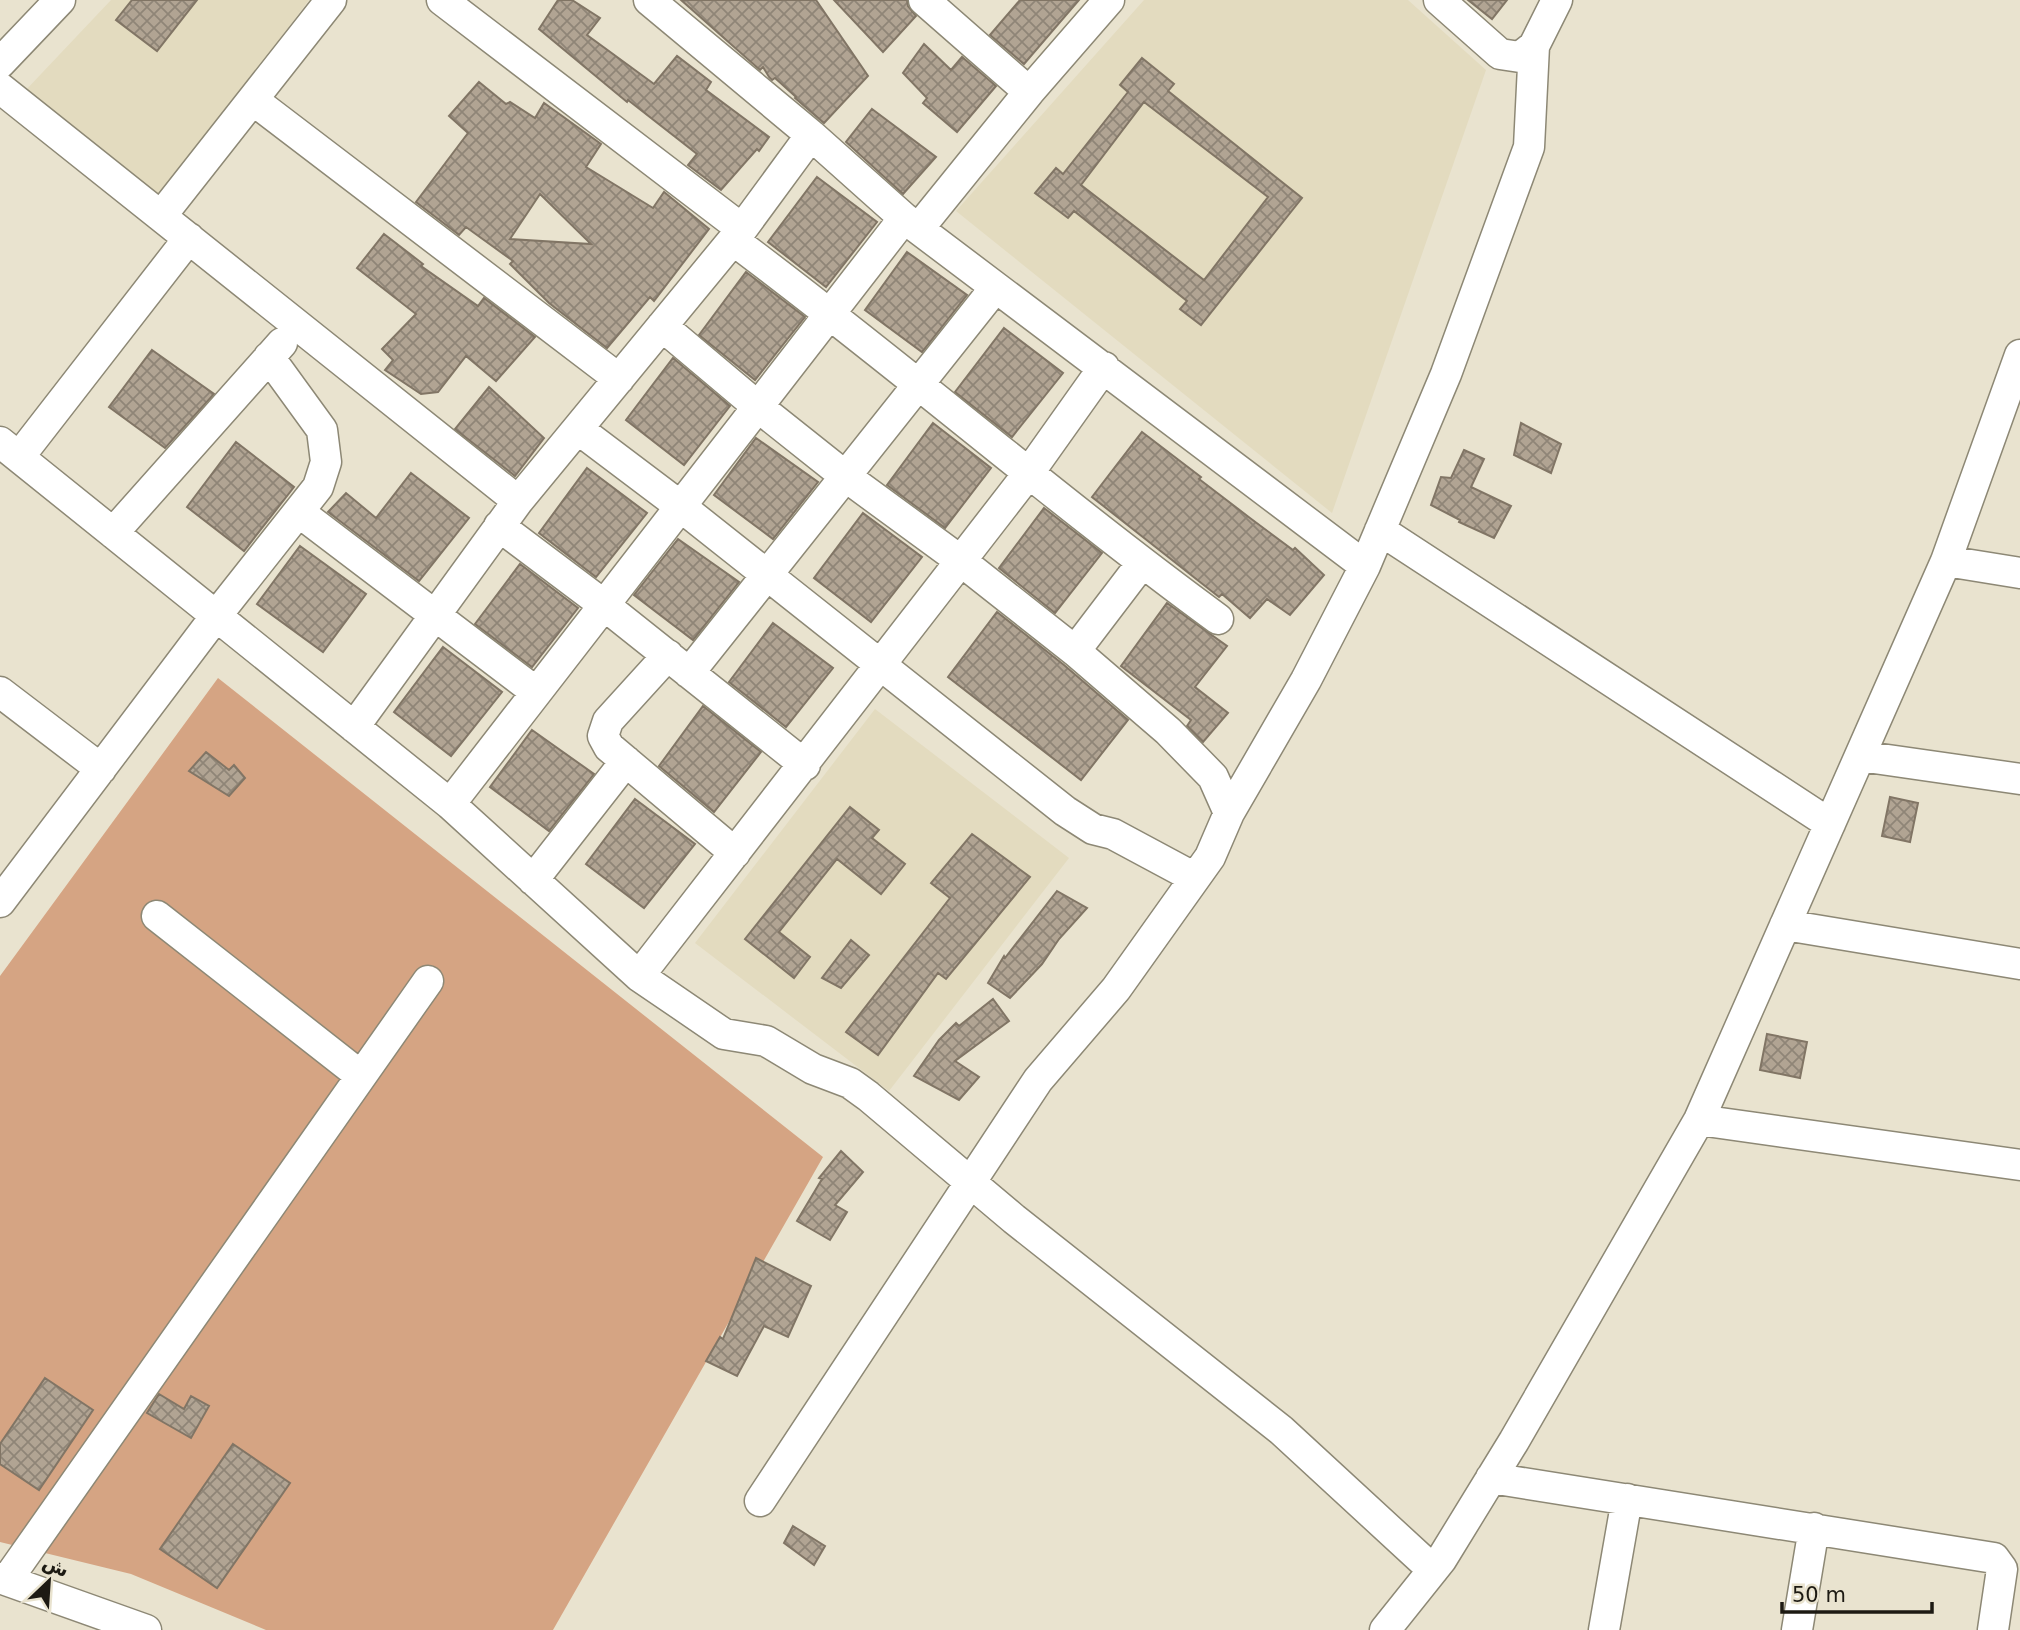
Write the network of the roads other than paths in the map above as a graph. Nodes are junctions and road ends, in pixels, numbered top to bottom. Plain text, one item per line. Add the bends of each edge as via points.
1 (60, 0) edge
2 (331, 0) edge
3 (442, 0) edge
4 (649, 0) edge
5 (923, 0) edge
6 (1110, 0) edge
7 (1439, 0) edge
8 (1557, 0) edge
9 (1534, 46) junction
10 (0, 64) edge
11 (0, 88) edge
12 (1029, 92) junction
13 (253, 100) junction
14 (811, 135) junction
15 (161, 216) junction
16 (911, 223) junction
17 (737, 234) junction
18 (189, 238) junction
19 (995, 288) junction
20 (830, 312) junction
21 (298, 325) junction
22 (662, 326) junction
23 (269, 357) junction
24 (1104, 368) junction
25 (2018, 368) edge
26 (619, 379) junction
27 (917, 383) junction
28 (757, 407) junction
29 (578, 429) junction
30 (9, 450) edge
31 (1028, 474) junction
32 (845, 476) junction
33 (518, 501) junction
34 (680, 506) junction
35 (299, 512) junction
36 (499, 526) junction
37 (1380, 530) junction
38 (113, 533) junction
39 (961, 561) junction
40 (1946, 561) junction
41 (1142, 563) junction
42 (1365, 566) junction
43 (2020, 573) edge
44 (768, 576) junction
45 (604, 605) junction
46 (435, 615) junction
47 (216, 616) junction
48 (1218, 619) dead end
49 (1075, 651) junction
50 (678, 664) junction
51 (881, 666) junction
52 (0, 692) edge
53 (537, 692) junction
54 (354, 727) junction
55 (1860, 756) junction
56 (626, 761) junction
57 (805, 765) junction
58 (101, 769) junction
59 (2020, 779) edge
60 (450, 804) junction
61 (1229, 813) junction
62 (1830, 824) junction
63 (735, 853) junction
64 (1195, 878) junction
65 (533, 880) junction
66 (0, 902) edge
67 (157, 916) dead end
68 (1785, 925) junction
69 (2020, 964) edge
70 (639, 976) junction
71 (428, 981) dead end
72 (361, 1076) junction
73 (1699, 1120) junction
74 (2020, 1165) edge
75 (970, 1180) junction
76 (1491, 1478) junction
77 (1627, 1499) junction
78 (760, 1501) dead end
79 (1814, 1528) junction
80 (1433, 1570) junction
81 (3, 1579) edge
82 (146, 1630) edge
83 (1385, 1630) edge
84 (1604, 1630) edge
85 (1797, 1630) edge
86 (1993, 1630) edge

1 - 10 street
2 - 13 street
3 - 17 street
4 - 14 street
5 - 12 street
6 - 12 street
7 - 9 street via 1500,54 1520,57
8 - 9 street
9 - 37 street via 1529,146 1446,374
11 - 15 street
12 - 16 street
13 - 15 street
13 - 26 street
14 - 16 street
14 - 17 street
15 - 18 street
16 - 19 street
16 - 20 street
17 - 20 street
17 - 22 street
18 - 21 street
18 - 30 street
19 - 24 street
19 - 27 street
20 - 27 street
20 - 28 street
21 - 23 street
21 - 33 street
22 - 26 street
22 - 28 street
23 - 35 street via 322,429 326,462 318,488
23 - 38 street
24 - 31 street
24 - 42 street
25 - 40 street
26 - 29 street
27 - 31 street
27 - 32 street
28 - 32 street
28 - 34 street
29 - 33 street
29 - 34 street
30 - 38 street
31 - 39 street
31 - 41 street
32 - 39 street
32 - 44 street
33 - 36 street
34 - 44 street
34 - 45 street
35 - 46 street
35 - 47 street
36 - 45 street
36 - 46 street
37 - 42 street
37 - 62 street
38 - 47 street
39 - 49 street
39 - 51 street
40 - 43 street
40 - 55 street
41 - 48 street
41 - 49 street
42 - 61 street
44 - 50 street
44 - 51 street
45 - 50 street
45 - 53 street
46 - 53 street
46 - 54 street
47 - 54 street
47 - 58 street
49 - 61 street via 1192,754 1213,777
50 - 56 street via 608,721 603,736
50 - 57 street
51 - 57 street
51 - 64 street via 1065,811
52 - 58 street
53 - 60 street
54 - 60 street
55 - 59 street
55 - 62 street
56 - 63 street
56 - 65 street
57 - 63 street
58 - 66 street
60 - 65 street
61 - 64 street via 1210,857
62 - 68 street
63 - 70 street
64 - 75 street via 1116,989 1038,1080
65 - 70 street
67 - 72 street
68 - 69 street
68 - 73 street
70 - 75 street via 724,1034 766,1041 813,1069 850,1083
71 - 72 street
72 - 81 street
73 - 74 street
73 - 76 street
75 - 78 street
75 - 80 street via 1281,1430
76 - 77 street
76 - 80 street
77 - 79 street
77 - 84 street
79 - 85 street
79 - 86 street via 1994,1558 2002,1569
80 - 83 street
81 - 82 street

